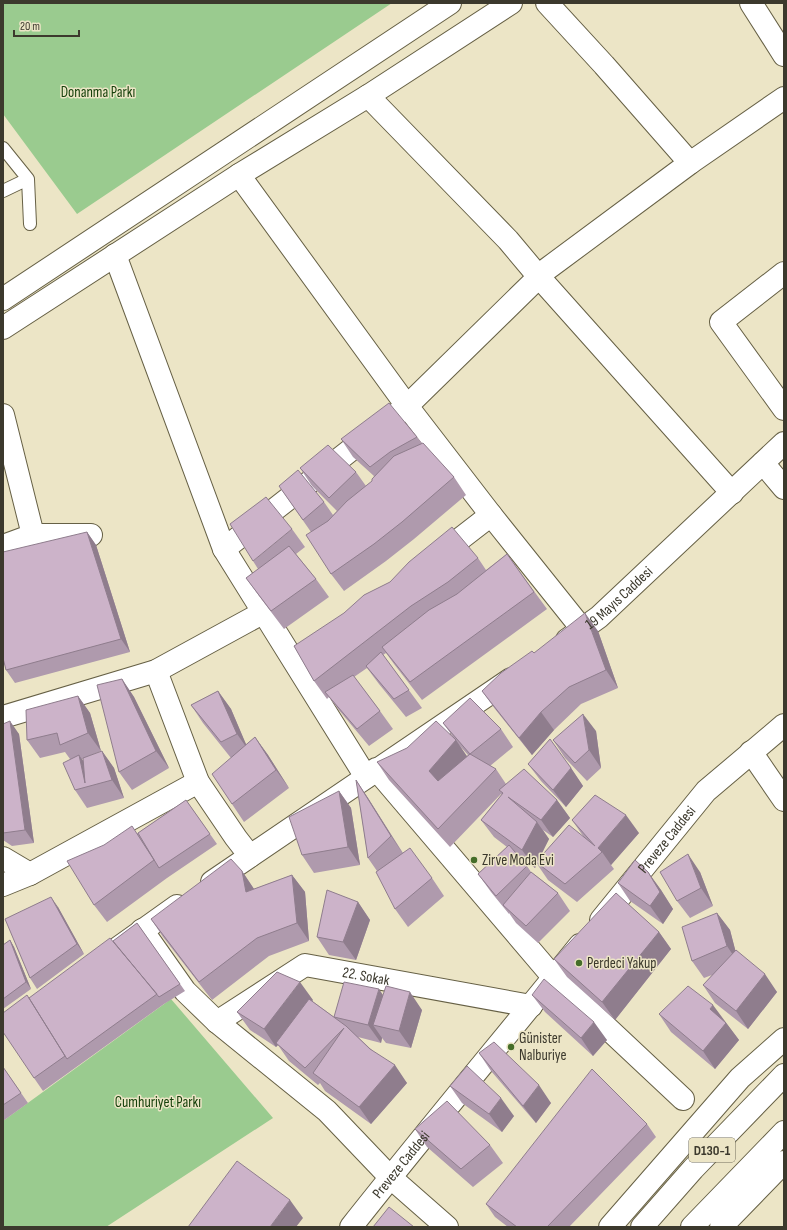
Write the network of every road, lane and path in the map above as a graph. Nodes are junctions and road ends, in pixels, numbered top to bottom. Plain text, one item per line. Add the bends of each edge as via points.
1 (450, 3) edge
2 (511, 3) edge
3 (547, 3) edge
4 (752, 3) edge
5 (784, 55) edge
6 (368, 96) junction
7 (784, 98) edge
8 (3, 148) edge
9 (690, 164) junction
10 (239, 175) junction
11 (28, 179) junction
12 (3, 191) edge
13 (30, 224) dead end
14 (115, 255) junction
15 (784, 272) edge
16 (539, 277) junction
17 (3, 299) edge
18 (3, 328) edge
19 (407, 406) junction
20 (784, 409) edge
21 (3, 415) edge
22 (784, 443) edge
23 (763, 463) junction
24 (784, 488) edge
25 (732, 493) junction
26 (491, 515) junction
27 (33, 535) junction
28 (91, 535) dead end
29 (3, 546) edge
30 (224, 549) junction
31 (422, 569) edge
32 (264, 612) junction
33 (583, 630) junction
34 (551, 651) edge
35 (525, 669) edge
36 (156, 671) junction
37 (3, 717) edge
38 (784, 725) edge
39 (751, 752) junction
40 (371, 773) junction
41 (198, 782) junction
42 (784, 800) edge
43 (250, 856) junction
44 (3, 858) edge
45 (30, 874) junction
46 (3, 885) edge
47 (142, 930) junction
48 (104, 958) edge
49 (554, 978) junction
50 (531, 1006) junction
51 (217, 1022) junction
52 (784, 1039) edge
53 (784, 1075) edge
54 (683, 1099) dead end
55 (784, 1132) edge
56 (784, 1162) edge
57 (390, 1177) junction
58 (351, 1227) edge
59 (447, 1227) edge
60 (610, 1227) edge
61 (642, 1227) edge
62 (692, 1227) edge
63 (721, 1227) edge

1 - 17 main road
2 - 6 main road
3 - 9 main road
4 - 5 main road
6 - 10 main road
6 - 16 main road via 508,240
7 - 9 main road
8 - 11 lane
9 - 16 main road
10 - 14 main road
10 - 19 main road
11 - 12 lane
11 - 13 lane
14 - 18 main road
14 - 30 main road
15 - 20 main road via 721,322
16 - 19 main road
16 - 25 main road
19 - 26 main road
19 - 30 main road
21 - 27 main road
22 - 23 main road, 19 Mayıs Caddesi
23 - 24 main road
23 - 25 main road, 19 Mayıs Caddesi
25 - 33 main road, 19 Mayıs Caddesi
26 - 31 main road
26 - 33 main road
27 - 28 main road
27 - 29 main road
30 - 32 main road
32 - 36 main road
32 - 40 main road via 303,662
33 - 34 main road, 19 Mayıs Caddesi
35 - 40 main road
36 - 37 main road
36 - 41 main road
38 - 39 main road, Preveze Caddesi
39 - 42 main road
39 - 49 main road, Preveze Caddesi via 706,791
40 - 43 main road
40 - 49 main road
41 - 43 main road
41 - 45 main road
43 - 47 main road
44 - 45 main road
45 - 46 main road
47 - 48 main road
47 - 51 main road via 184,991
49 - 50 main road, Preveze Caddesi
49 - 54 main road
50 - 51 main road, 22. Sokak via 305,965
50 - 57 main road, Preveze Caddesi
51 - 57 main road via 327,1111
52 - 60 main road via 740,1078
53 - 61 main road, D130-1 via 693,1169
55 - 62 main road, D130-1
56 - 63 main road
57 - 58 main road, Preveze Caddesi
57 - 59 main road

